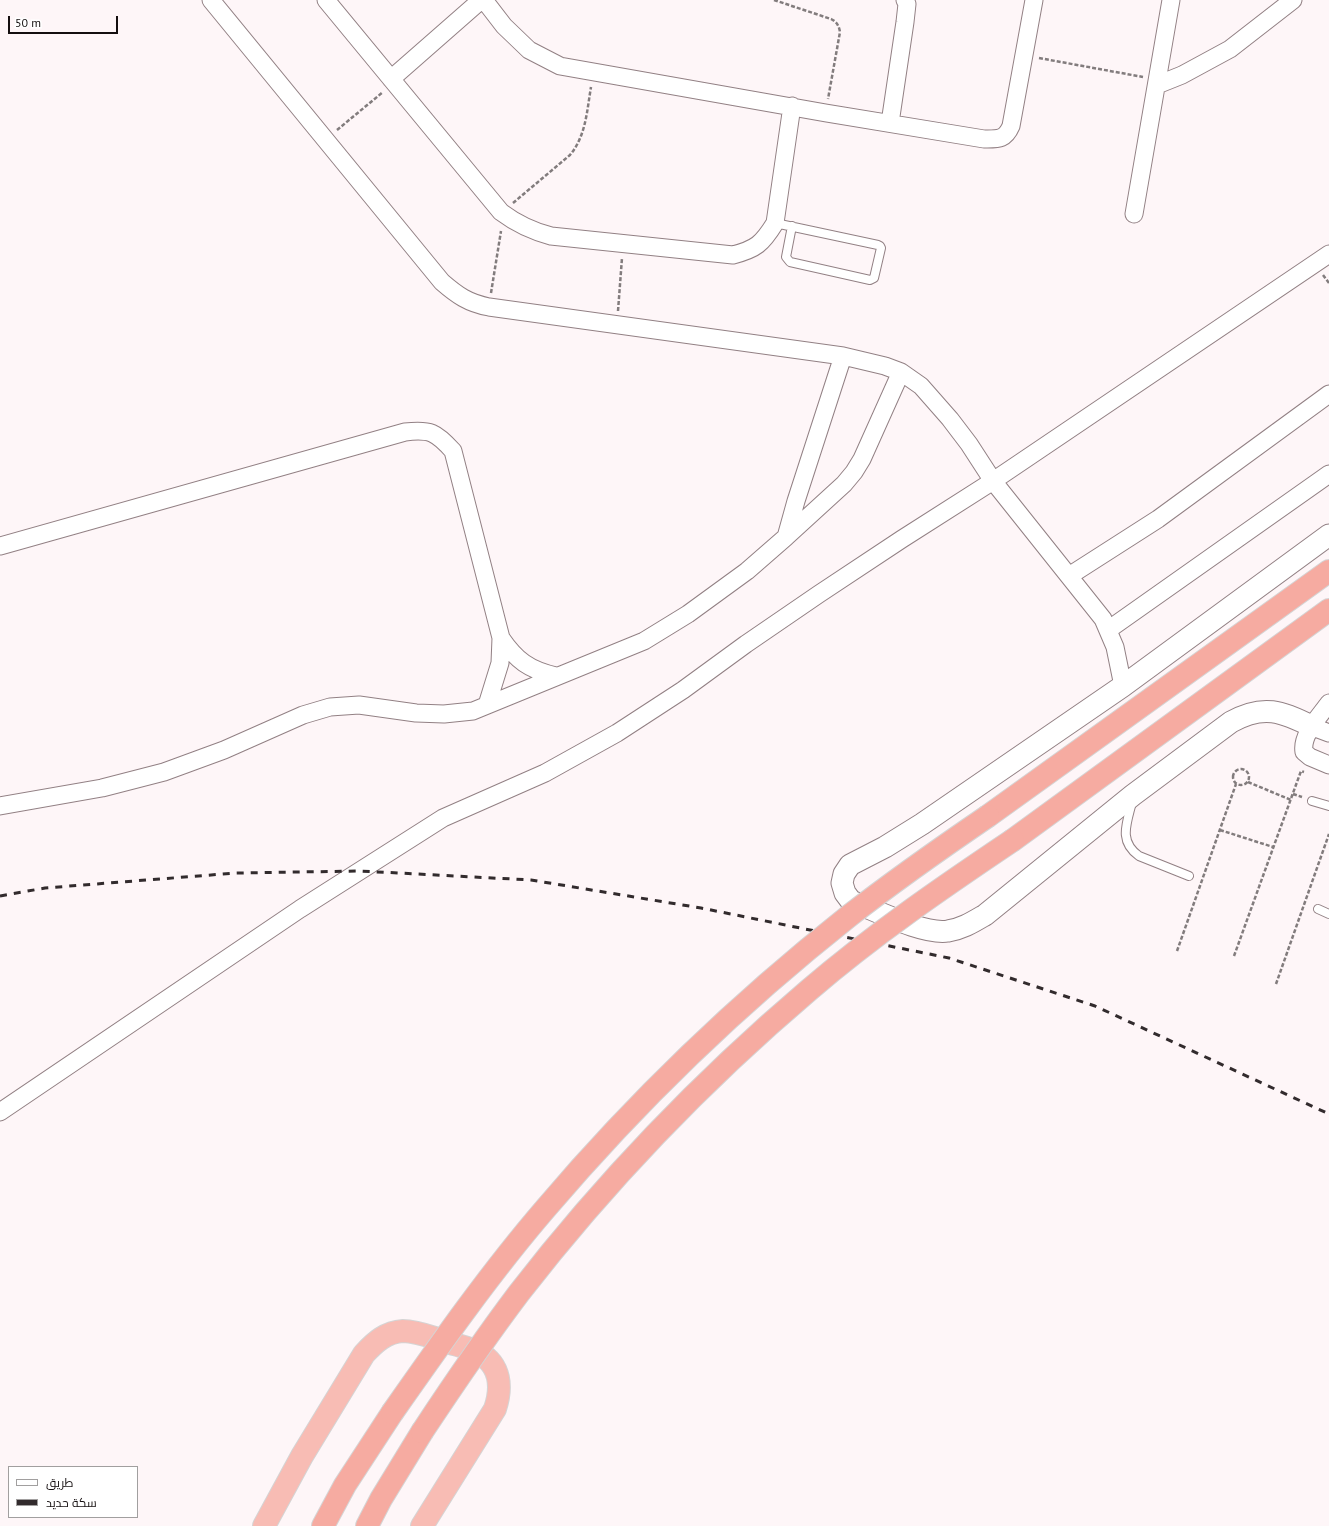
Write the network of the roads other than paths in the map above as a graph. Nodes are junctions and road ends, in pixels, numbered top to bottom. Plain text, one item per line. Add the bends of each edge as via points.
1 (211, 0) edge
2 (326, 0) edge
3 (482, 0) edge
4 (906, 0) edge
5 (1034, 0) edge
6 (1171, 0) edge
7 (1293, 0) edge
8 (392, 81) junction
9 (1157, 83) junction
10 (792, 106) junction
11 (890, 123) junction
12 (1134, 214) dead end
13 (775, 223) junction
14 (792, 226) junction
15 (1329, 254) edge
16 (843, 356) junction
17 (901, 372) junction
18 (1329, 394) edge
19 (1329, 474) edge
20 (993, 481) junction
21 (1329, 535) edge
22 (786, 537) junction
23 (0, 546) edge
24 (1329, 571) edge
25 (1069, 576) junction
26 (1329, 610) edge
27 (1108, 630) junction
28 (501, 638) junction
29 (556, 676) junction
30 (1123, 686) junction
31 (1329, 703) edge
32 (486, 705) junction
33 (1321, 730) edge
34 (1329, 765) edge
35 (1133, 796) junction
36 (4, 801) edge
37 (1312, 801) dead end
38 (1329, 806) edge
39 (1189, 876) dead end
40 (1318, 909) dead end
41 (1329, 914) edge
42 (0, 1112) edge
43 (264, 1526) edge
44 (323, 1526) edge
45 (367, 1526) edge
46 (422, 1526) edge

1 - 16 street via 442,282 458,296 477,305 489,307
2 - 8 street
3 - 8 street
3 - 10 street via 529,50 560,66
4 - 11 street
5 - 11 street via 1012,126 1003,138 984,139
6 - 9 street
7 - 9 street via 1230,49 1182,75
8 - 13 street via 502,212 516,224 533,231 551,236 733,255 751,250 765,239
9 - 12 street
10 - 11 street
10 - 13 street
13 - 14 lane
14 - 14 lane via 880,246 874,278 870,280 790,262 786,257
15 - 20 street
16 - 17 street
16 - 22 street
17 - 20 street via 921,386 950,420
17 - 22 street via 854,472
18 - 25 street via 1158,519
19 - 27 street
20 - 25 street
20 - 42 street via 819,594 617,733 545,773 443,818 300,909
21 - 30 street
22 - 29 street via 747,571 688,614 644,641
23 - 28 street via 405,432 421,430 443,439 453,451
24 - 44 highway, bridge via 918,864 850,916 784,969 660,1084 601,1146 491,1275 392,1413
25 - 27 street via 1097,610
26 - 45 highway, bridge via 875,937 746,1045 627,1165 538,1270 469,1362 422,1432
27 - 30 street via 1115,647
28 - 29 street via 510,652 524,664 539,672
28 - 32 street via 500,663
29 - 32 street
30 - 35 street via 922,824 850,865 842,883 845,893 851,901 922,928 947,931 959,929 985,915
31 - 33 street
32 - 36 street via 473,711 444,714 358,705 330,707 303,715 224,750 164,772 102,788
33 - 34 street via 1306,737 1304,752
33 - 35 street via 1279,712 1258,712 1239,718 1223,727
35 - 39 lane via 1125,835 1127,844 1139,856
37 - 38 lane
40 - 41 lane
43 - 46 highway via 302,1456 364,1354 374,1342 402,1331 418,1333 479,1353 489,1361 500,1384 495,1409

